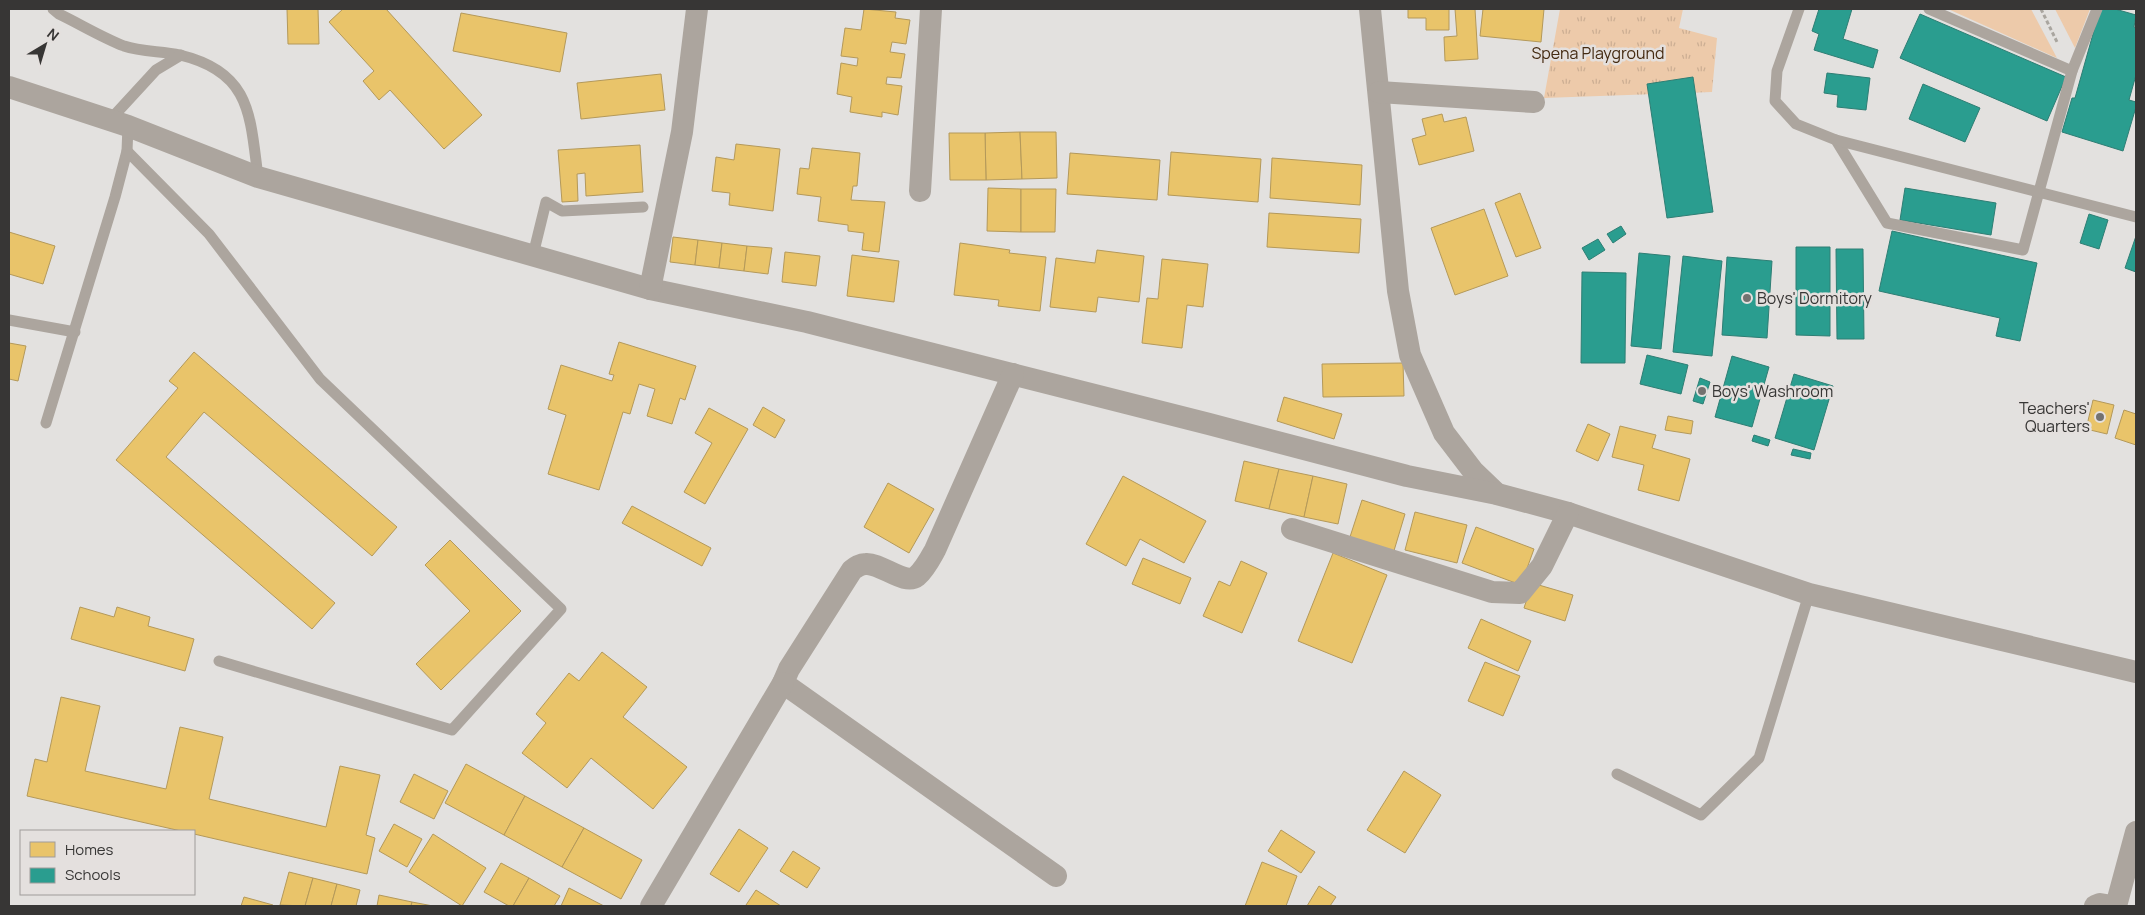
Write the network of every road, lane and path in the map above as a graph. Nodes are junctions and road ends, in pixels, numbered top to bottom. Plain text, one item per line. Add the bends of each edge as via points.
1 (53, 9) edge
2 (697, 9) edge
3 (931, 9) edge
4 (1370, 9) edge
5 (1799, 9) edge
6 (1929, 9) edge
7 (2041, 9) edge
8 (2097, 9) edge
9 (180, 55) junction
10 (2072, 71) junction
11 (9, 87) edge
12 (1379, 92) junction
13 (1534, 102) dead end
14 (119, 123) junction
15 (1836, 140) junction
16 (127, 151) junction
17 (258, 177) junction
18 (920, 191) dead end
19 (2038, 192) junction
20 (644, 207) dead end
21 (2136, 217) edge
22 (534, 255) junction
23 (650, 289) junction
24 (9, 320) edge
25 (75, 332) junction
26 (1013, 374) junction
27 (46, 423) dead end
28 (1497, 494) junction
29 (1568, 513) junction
30 (1292, 529) dead end
31 (1809, 594) junction
32 (219, 660) dead end
33 (2136, 672) edge
34 (783, 683) junction
35 (1617, 774) dead end
36 (2135, 840) edge
37 (2136, 871) edge
38 (1056, 876) dead end
39 (651, 906) edge
40 (2095, 906) edge
41 (2114, 906) edge
42 (2130, 906) edge

1 - 9 lane via 125,46
2 - 23 street via 682,132
3 - 18 street
4 - 12 street
5 - 15 lane via 1777,71 1775,101 1796,124
6 - 10 lane
7 - 10 path
8 - 10 lane
9 - 14 lane via 156,70
9 - 17 lane via 217,68 238,90 250,117
10 - 19 lane
11 - 14 street
12 - 13 street
12 - 28 street via 1398,291 1410,355 1444,433 1473,471
14 - 16 lane
14 - 17 street
15 - 19 lane
15 - 19 lane via 1887,223 2023,250
16 - 25 lane
16 - 32 lane via 209,234 320,379 561,609 452,730
17 - 22 street
19 - 21 lane
20 - 22 lane via 562,211 546,202
22 - 23 street
23 - 26 street via 807,322
24 - 25 lane
25 - 27 lane
26 - 28 street via 1407,476
26 - 34 street via 924,568 916,577 907,579 868,564 852,570
28 - 29 street
29 - 30 street via 1542,566 1520,593 1492,592
29 - 31 street
31 - 33 street
31 - 35 lane via 1759,758 1701,815
34 - 38 street
34 - 39 street
36 - 41 street
37 - 42 street via 2128,896
40 - 41 street

